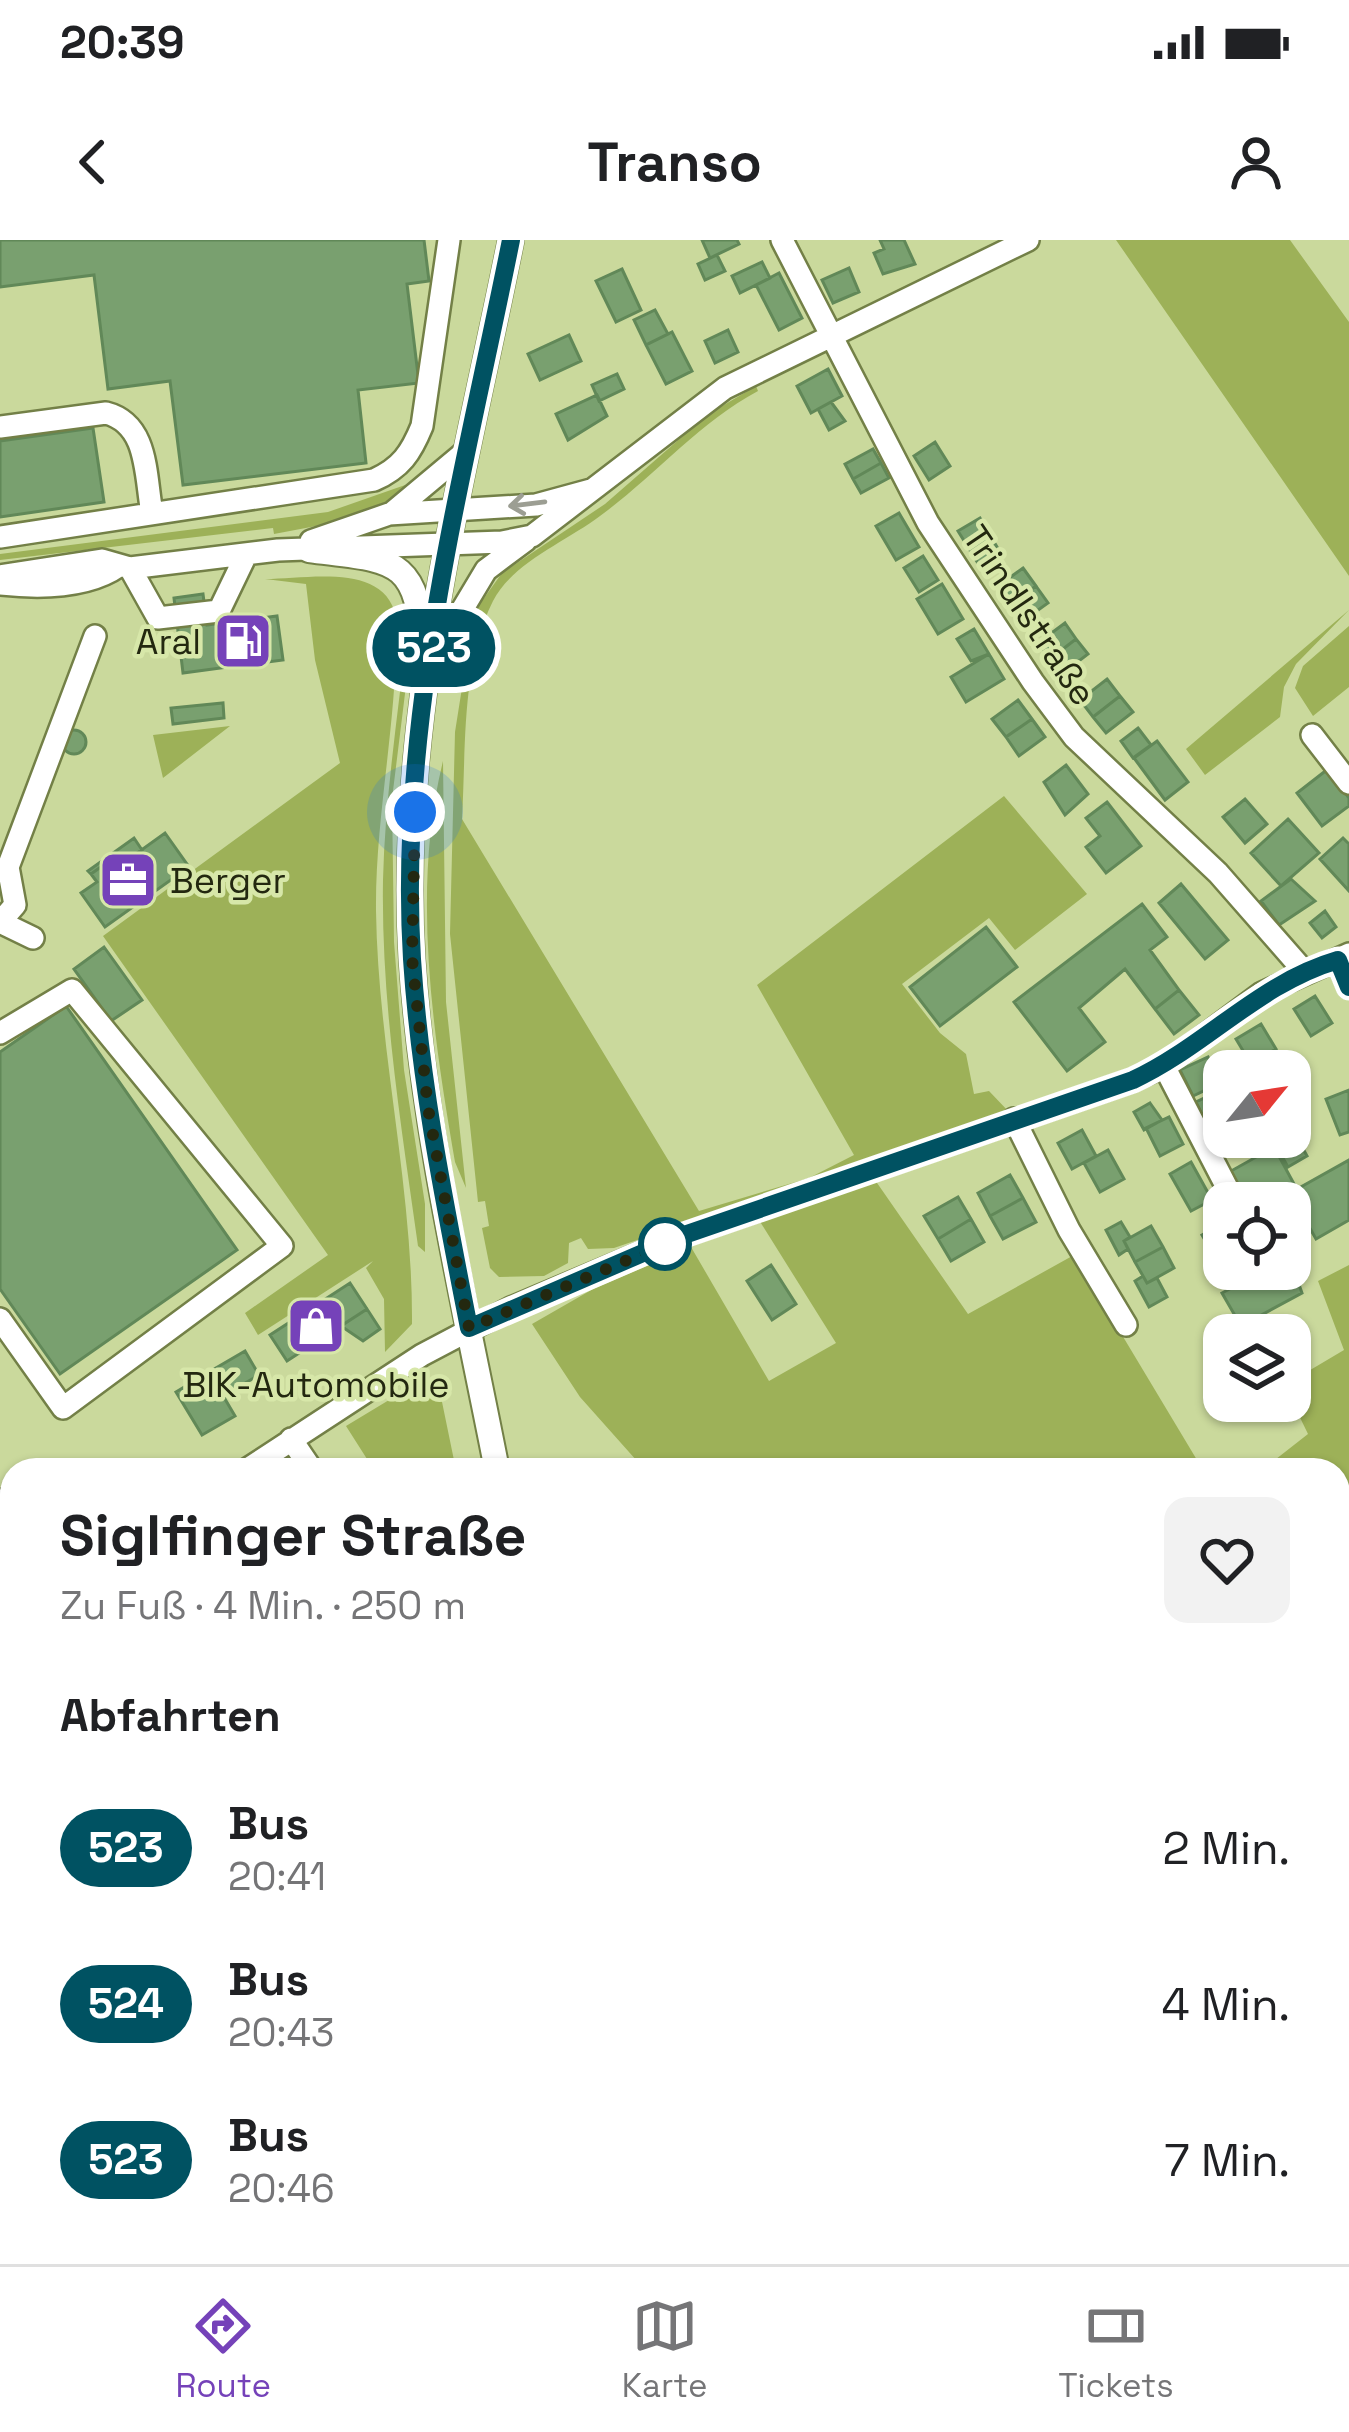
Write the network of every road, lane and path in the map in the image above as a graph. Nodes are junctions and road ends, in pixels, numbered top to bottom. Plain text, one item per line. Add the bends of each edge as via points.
1 (449, 240) edge
2 (511, 240) edge
3 (782, 240) edge
4 (1028, 240) edge
5 (829, 337) junction
6 (0, 427) edge
7 (466, 451) junction
8 (597, 488) junction
9 (456, 510) junction
10 (152, 513) junction
11 (389, 514) junction
12 (532, 536) junction
13 (0, 537) edge
14 (450, 545) junction
15 (278, 550) junction
16 (309, 550) junction
17 (246, 555) junction
18 (125, 567) junction
19 (0, 580) edge
20 (95, 636) dead end
21 (432, 660) junction
22 (425, 694) junction
23 (1312, 735) dead end
24 (1349, 783) edge
25 (0, 833) edge
26 (8, 867) junction
27 (1, 922) edge
28 (33, 938) dead end
29 (1343, 957) edge
30 (1303, 970) junction
31 (1349, 987) edge
32 (0, 1033) edge
33 (1164, 1066) junction
34 (1014, 1119) junction
35 (1224, 1182) edge
36 (0, 1319) edge
37 (1126, 1325) dead end
38 (469, 1328) junction
39 (291, 1438) junction
40 (263, 1458) edge
41 (304, 1458) edge
42 (495, 1458) edge

1 - 10 street via 422,427 410,455 374,480
2 - 7 main road
3 - 5 street, Trindlstraße
4 - 5 street
5 - 8 street via 711,398
5 - 30 street, Trindlstraße via 928,523 1074,737 1218,873
6 - 10 street via 122,417 138,435
7 - 9 main road
7 - 11 street
8 -> 9 street via 536,505
8 - 12 street
9 - 11 street
9 - 14 main road
10 - 13 street
11 - 15 street
12 - 14 street
12 - 21 street via 486,570
14 - 16 street
14 - 21 main road
15 - 16 street
15 - 17 street
16 - 22 main road via 378,560 412,584
17 - 18 street
17 - 18 street via 219,611 199,614 158,618
18 - 19 street via 102,560
20 - 26 street
21 - 22 main road
22 - 38 main road via 412,958 428,1108
23 - 24 street
25 - 26 street
26 - 27 street via 15,905
27 - 28 street
29 - 30 street
29 - 31 street
30 - 33 street
32 - 36 street via 72,990 282,1246 62,1408
33 - 34 street
33 - 35 street
34 - 37 street
34 - 38 street via 687,1234
38 - 39 street
38 - 42 main road
39 - 40 street
39 - 41 street

